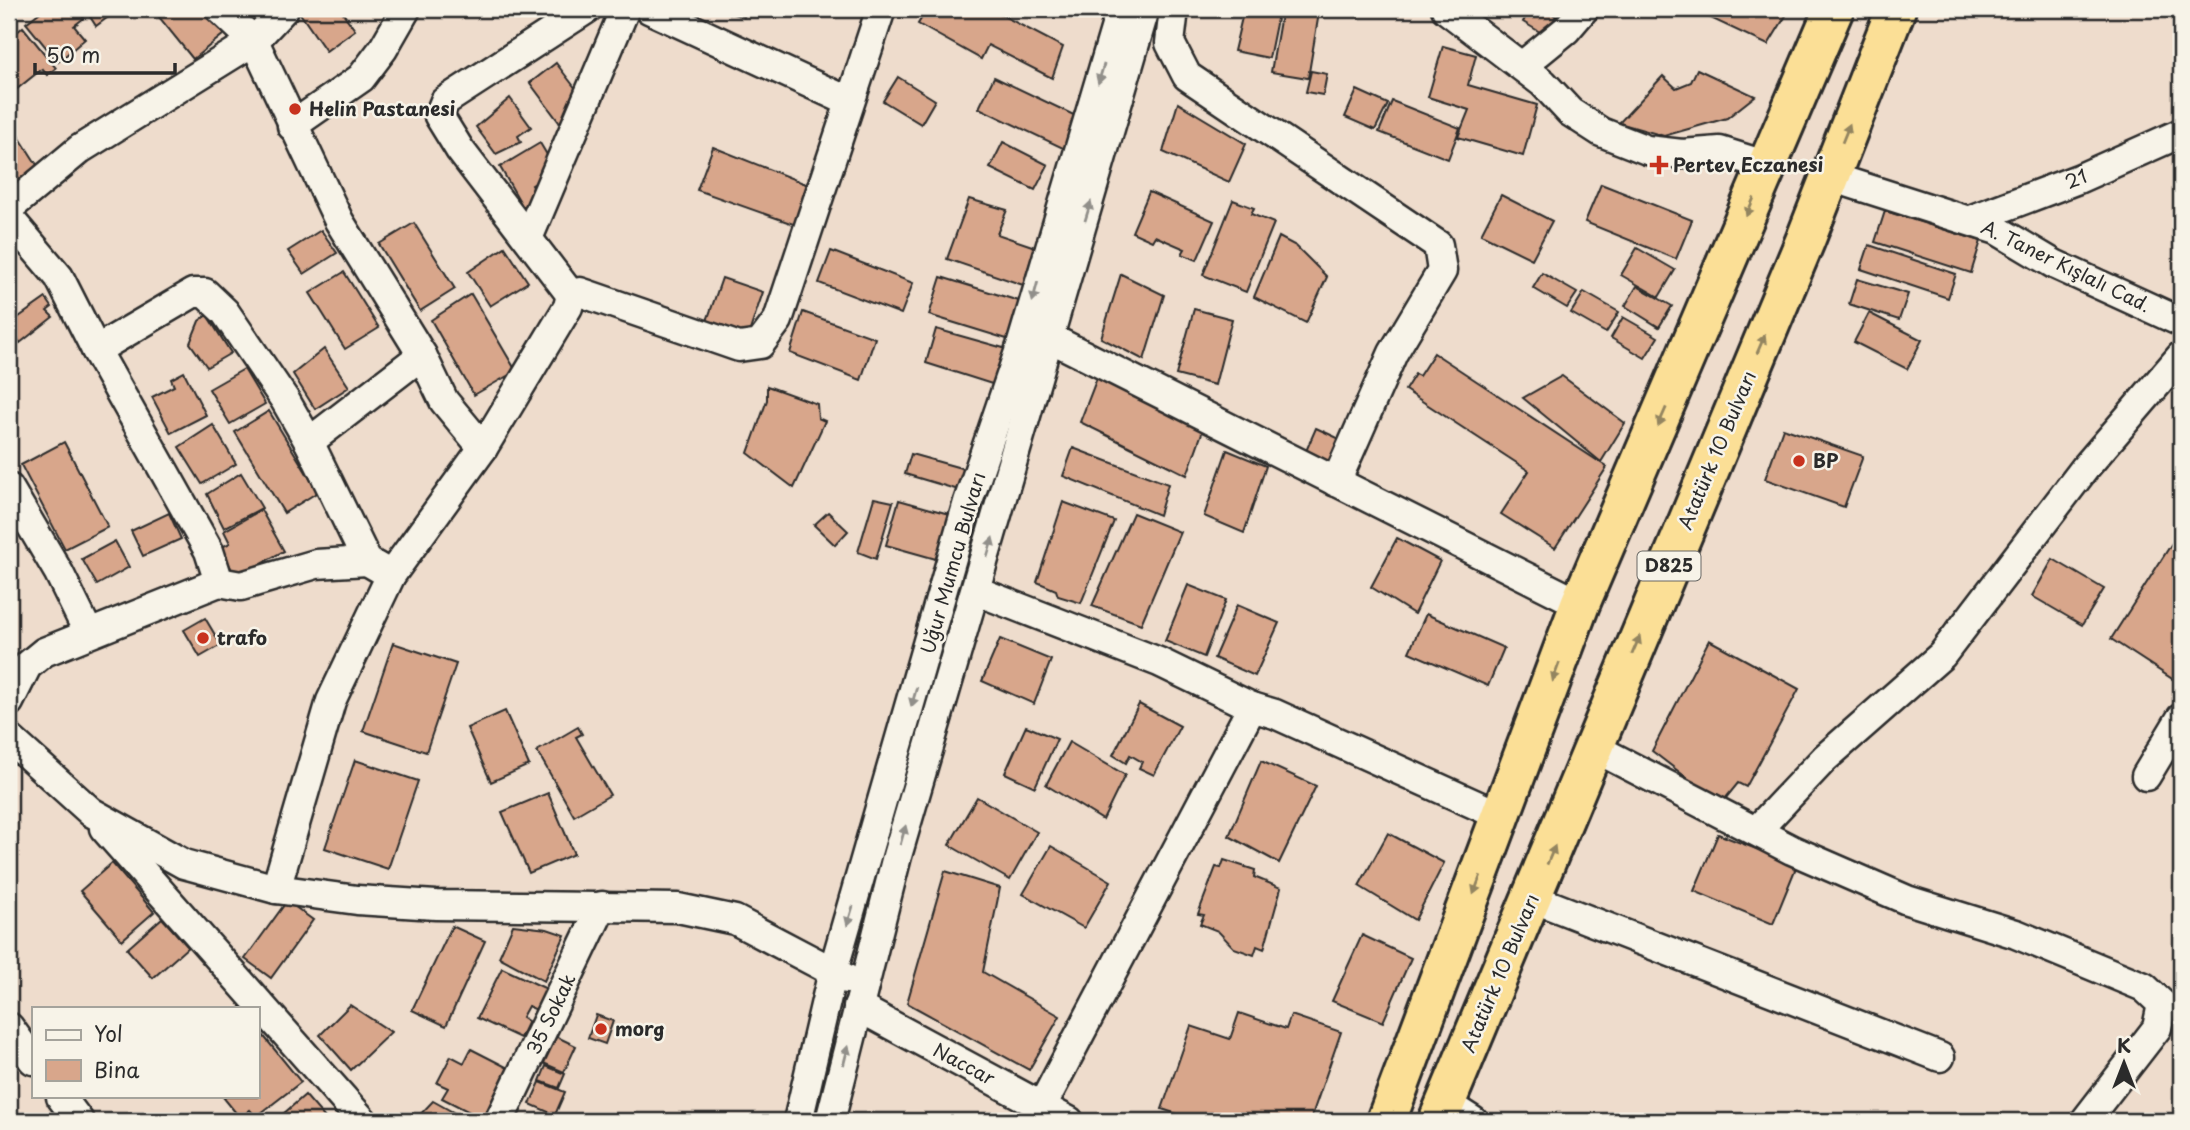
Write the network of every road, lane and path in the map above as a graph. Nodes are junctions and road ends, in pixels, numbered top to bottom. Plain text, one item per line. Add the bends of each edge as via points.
1 (220, 9) edge
2 (284, 9) edge
3 (406, 9) edge
4 (587, 9) edge
5 (625, 9) edge
6 (649, 9) edge
7 (881, 9) edge
8 (1121, 9) edge
9 (1145, 9) edge
10 (1174, 9) edge
11 (1584, 9) edge
12 (1833, 9) edge
13 (1896, 9) edge
14 (1454, 11) edge
15 (254, 41) junction
16 (1522, 66) junction
17 (848, 101) junction
18 (292, 126) junction
19 (2181, 133) edge
20 (1768, 166) junction
21 (1828, 176) junction
22 (9, 208) edge
23 (9, 218) edge
24 (1970, 220) junction
25 (528, 236) junction
26 (571, 295) junction
27 (2181, 322) edge
28 (1050, 338) junction
29 (96, 350) junction
30 (422, 355) junction
31 (2181, 356) edge
32 (309, 442) junction
33 (483, 448) junction
34 (1336, 482) junction
35 (9, 488) edge
36 (367, 561) junction
37 (391, 575) junction
38 (219, 582) junction
39 (977, 591) junction
40 (1580, 604) junction
41 (88, 632) junction
42 (9, 702) edge
43 (1252, 707) junction
44 (2181, 718) edge
45 (9, 738) edge
46 (1593, 747) junction
47 (2146, 776) dead end
48 (91, 812) junction
49 (1503, 817) junction
50 (1756, 831) junction
51 (276, 889) junction
52 (1532, 898) junction
53 (602, 906) junction
54 (833, 971) junction
55 (860, 997) junction
56 (9, 1027) edge
57 (1940, 1057) dead end
58 (32, 1059) edge
59 (1038, 1114) edge
60 (1452, 1115) edge
61 (504, 1120) edge
62 (363, 1121) edge
63 (798, 1121) edge
64 (830, 1121) edge
65 (1069, 1121) edge
66 (1386, 1121) edge
67 (2085, 1121) edge

1 - 15 street
2 - 15 street
3 - 18 street via 361,78
4 - 25 street via 445,101 439,116
5 - 25 street
6 - 17 street
7 - 17 street
8 -> 54 street, Uğur Mumcu Bulvarı via 1021,346 968,502
28 -> 9 street, Uğur Mumcu Bulvarı
10 - 34 street via 1170,43 1186,76 1438,244 1442,271 1393,353
11 - 16 street
12 - 20 highway
21 -> 13 highway, Atatürk 10 Bulvarı / D825
14 - 16 street
15 - 18 street
15 - 22 street via 80,149
16 - 20 street via 1570,112 1601,132 1647,150 1682,154 1720,151
17 - 26 street via 778,320 761,344 739,347 580,292
18 - 30 street via 339,221
19 - 24 street, 21
20 -> 40 highway
21 - 24 street, A. Taner Kışlalı Cad.
46 -> 21 highway, Atatürk 10 Bulvarı / D825
23 - 29 street via 59,277
24 - 27 street, A. Taner Kışlalı Cad.
25 - 26 street
26 - 33 street
28 - 34 street
39 -> 28 street, Uğur Mumcu Bulvarı
29 - 32 street via 192,293 205,293 225,312
29 - 38 street via 209,551
30 - 32 street
30 - 33 street via 444,401
31 - 50 street via 2085,468 1942,655 1825,758
32 - 36 street
33 - 37 street
34 - 40 street
35 - 41 street
36 - 37 street
36 - 38 street via 316,564 242,586
37 - 51 street via 331,701
38 - 41 street
39 - 43 street via 1158,662
55 -> 39 street, Uğur Mumcu Bulvarı
40 -> 49 highway
41 - 42 street via 44,652 27,666
43 - 49 street
43 - 59 street
44 - 47 street
45 - 48 street
46 - 50 street
52 -> 46 highway, Atatürk 10 Bulvarı / D825
48 - 51 street, Naccar via 184,864
48 - 62 street
49 -> 66 highway
50 - 67 street via 1907,900 2016,934 2144,987 2162,1004 2157,1028
51 - 53 street, Naccar via 436,905
52 - 57 street
52 - 60 highway, Atatürk 10 Bulvarı / D825
53 - 54 street, Naccar via 678,908 735,920
53 - 61 street, 35 Sokak
54 - 55 street, Naccar
54 - 63 street, Uğur Mumcu Bulvarı
55 - 59 street, Naccar
64 -> 55 street, Uğur Mumcu Bulvarı
56 - 58 street
59 - 65 street, Naccar

